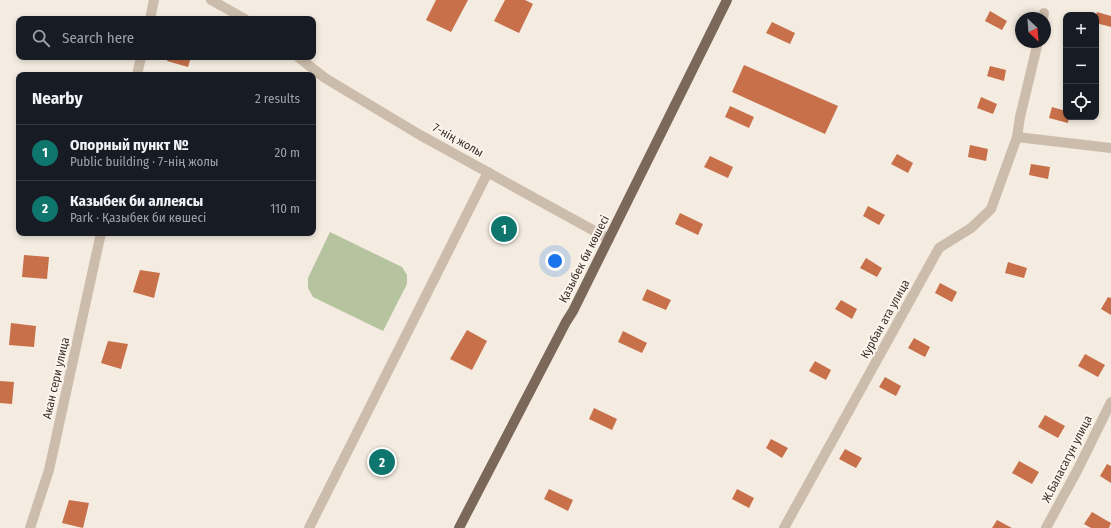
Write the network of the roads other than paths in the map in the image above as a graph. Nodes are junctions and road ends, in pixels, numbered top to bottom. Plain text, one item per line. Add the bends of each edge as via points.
1 (154, 0) edge
2 (212, 0) edge
3 (727, 0) edge
4 (151, 16) edge
5 (240, 16) edge
6 (1037, 48) edge
7 (140, 60) edge
8 (302, 60) edge
9 (138, 72) edge
10 (1017, 137) junction
11 (1111, 148) edge
12 (488, 172) junction
13 (101, 236) edge
14 (609, 239) junction
15 (1111, 402) edge
16 (30, 528) edge
17 (309, 528) edge
18 (459, 528) edge
19 (784, 528) edge
20 (1046, 528) edge

1 - 4 street
2 - 5 street
3 - 14 main road, Қазыбек би көшесі
6 - 10 street, Курбан ата улица
7 - 9 street
8 - 12 street, 7-нің жолы via 324,78
10 - 11 street
10 - 19 street, Курбан ата улица via 991,209 971,228 939,248
12 - 14 street, 7-нің жолы
12 - 17 street
13 - 16 street, Акан сери улица via 49,470
14 - 18 main road, Қазыбек би көшесі
15 - 20 street, Ж.Баласагун улица

